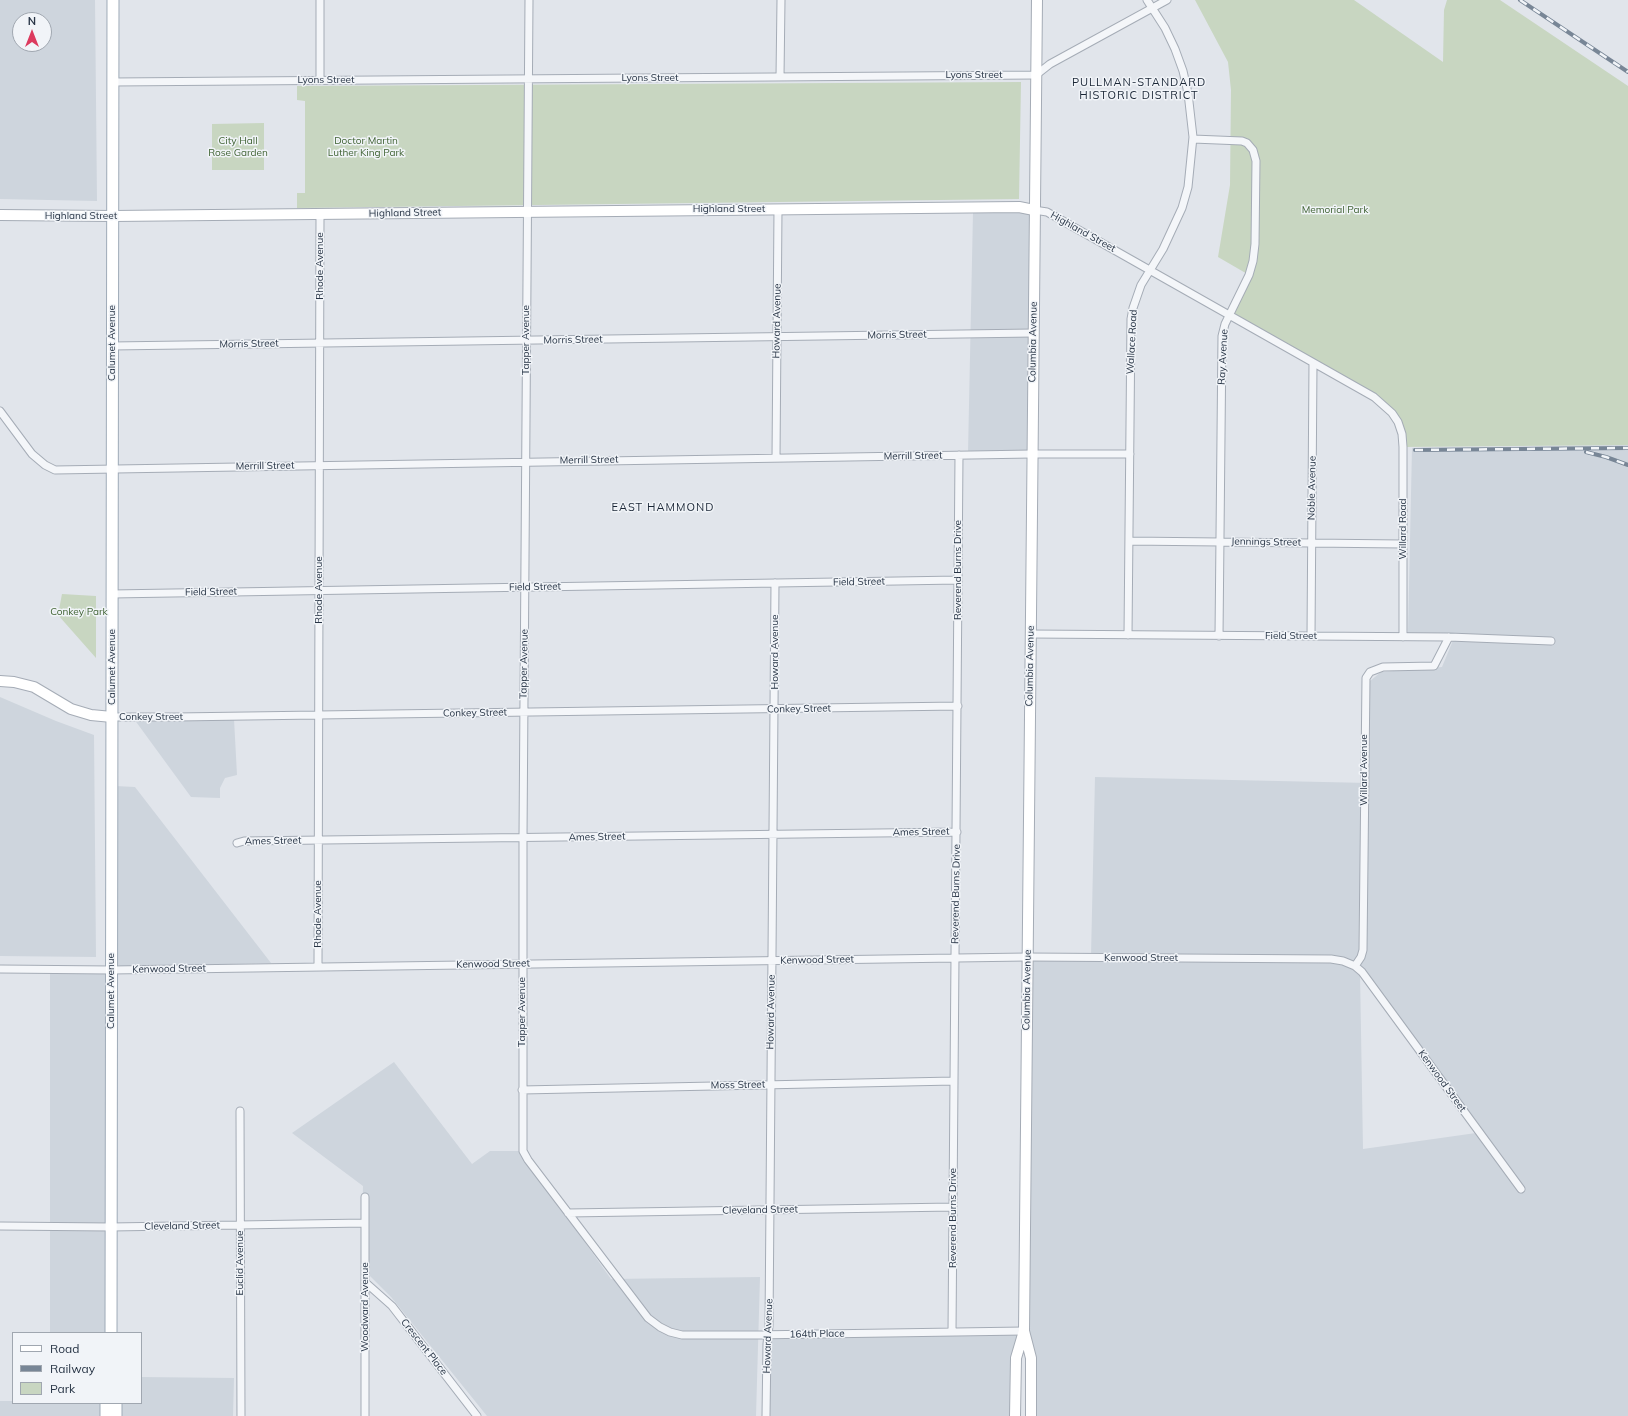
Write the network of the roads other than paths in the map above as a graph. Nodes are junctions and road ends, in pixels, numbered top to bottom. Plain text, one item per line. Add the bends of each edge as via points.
1 (113, 0) edge
2 (320, 0) edge
3 (529, 0) edge
4 (780, 0) edge
5 (1037, 0) edge
6 (1147, 0) edge
7 (1167, 0) edge
8 (1152, 8) junction
9 (1036, 74) junction
10 (780, 77) junction
11 (528, 78) junction
12 (320, 80) junction
13 (113, 82) junction
14 (1193, 139) junction
15 (778, 209) junction
16 (1034, 210) junction
17 (527, 211) junction
18 (320, 214) junction
19 (0, 215) edge
20 (113, 216) junction
21 (1150, 270) junction
22 (1229, 315) junction
23 (1033, 333) junction
24 (777, 336) junction
25 (527, 340) junction
26 (320, 343) junction
27 (112, 346) junction
28 (1313, 363) junction
29 (0, 411) edge
30 (1398, 422) joint
31 (1032, 454) junction
32 (1130, 454) junction
33 (959, 455) junction
34 (776, 458) junction
35 (525, 461) junction
36 (319, 465) junction
37 (112, 468) junction
38 (1129, 541) junction
39 (1220, 541) junction
40 (1311, 542) junction
41 (1402, 544) junction
42 (958, 580) junction
43 (775, 583) junction
44 (525, 588) junction
45 (319, 590) junction
46 (112, 594) junction
47 (1030, 634) junction
48 (1128, 635) junction
49 (1219, 636) junction
50 (1310, 636) junction
51 (1449, 637) junction
52 (1403, 638) junction
53 (1551, 640) dead end
54 (0, 681) edge
55 (958, 706) junction
56 (774, 709) junction
57 (524, 712) junction
58 (318, 716) junction
59 (112, 717) junction
60 (957, 832) junction
61 (773, 834) junction
62 (522, 838) junction
63 (318, 841) junction
64 (237, 843) dead end
65 (1027, 957) junction
66 (955, 958) junction
67 (772, 960) junction
68 (522, 964) junction
69 (1355, 966) junction
70 (318, 967) junction
71 (0, 969) edge
72 (111, 970) junction
73 (954, 1081) junction
74 (771, 1085) junction
75 (522, 1090) junction
76 (240, 1110) dead end
77 (1521, 1189) dead end
78 (365, 1197) dead end
79 (953, 1207) junction
80 (770, 1210) junction
81 (568, 1213) junction
82 (365, 1223) junction
83 (240, 1225) junction
84 (0, 1226) edge
85 (111, 1227) junction
86 (366, 1282) junction
87 (628, 1292) joint
88 (111, 1332) edge
89 (952, 1332) junction
90 (1024, 1332) junction
91 (768, 1335) junction
92 (106, 1404) edge
93 (116, 1404) edge
94 (106, 1416) edge
95 (116, 1416) edge
96 (241, 1416) edge
97 (365, 1416) edge
98 (477, 1416) edge
99 (766, 1416) edge
100 (1015, 1416) edge
101 (1031, 1416) edge

1 - 13 main road, Calumet Avenue
2 - 12 street
3 - 11 street, Tapper Avenue
4 - 10 street
5 - 9 street, Columbia Avenue
6 - 8 street, Wallace Road
7 - 8 street
8 - 9 street
8 - 14 street, Wallace Road via 1165,28 1183,71
9 - 10 street, Lyons Street
9 - 16 street, Columbia Avenue
10 - 11 street, Lyons Street
11 - 12 street, Lyons Street
11 - 17 street, Tapper Avenue
12 - 13 street, Lyons Street
13 - 20 main road, Calumet Avenue
14 - 21 street, Wallace Road via 1188,187 1182,208 1174,228
14 - 22 street, Ray Avenue via 1242,141 1250,146 1255,155 1253,261 1249,275
15 - 16 street, Highland Street via 1019,207
15 - 17 street, Highland Street
15 - 24 street, Howard Avenue
16 - 21 street, Highland Street via 1047,212
16 - 23 street, Columbia Avenue
17 - 18 street, Highland Street
17 - 25 street, Tapper Avenue
18 - 20 street, Highland Street
18 - 26 street, Rhode Avenue
19 - 20 street, Highland Street
20 - 27 main road, Calumet Avenue
21 - 22 street, Highland Street
21 - 32 street, Wallace Road via 1137,295 1131,319
22 - 28 street, Highland Street
22 - 39 street, Ray Avenue via 1222,330
23 - 24 street, Morris Street
23 - 31 street, Columbia Avenue
24 - 25 street, Morris Street
24 - 34 street, Howard Avenue
25 - 26 street, Morris Street
25 - 35 street, Tapper Avenue
26 - 27 street, Morris Street
26 - 36 street, Rhode Avenue
27 - 37 main road, Calumet Avenue
28 - 30 street, Highland Street via 1374,397
28 - 40 street, Noble Avenue
29 - 37 street, Merrill Street via 32,454 49,468
30 - 41 street, Willard Road via 1403,447
31 - 32 street, Merrill Street
31 - 33 street, Merrill Street
31 - 47 street, Columbia Avenue
32 - 38 street, Wallace Road
33 - 34 street, Merrill Street
33 - 42 street, Reverend Burns Drive
34 - 35 street, Merrill Street
35 - 36 street, Merrill Street
35 - 44 street, Tapper Avenue
36 - 37 street, Merrill Street
36 - 45 street, Rhode Avenue
37 - 46 main road, Calumet Avenue
38 - 39 street, Jennings Street
38 - 48 street, Wallace Road
39 - 40 street, Jennings Street
39 - 49 street, Ray Avenue
40 - 41 street, Jennings Street
40 - 50 street, Noble Avenue
41 - 52 street, Willard Road
42 - 43 street, Field Street
42 - 55 street, Reverend Burns Drive
43 - 44 street, Field Street
43 - 56 street, Howard Avenue
44 - 45 street, Field Street
44 - 57 street, Tapper Avenue
45 - 46 street, Field Street
45 - 58 street, Rhode Avenue
46 - 59 main road, Calumet Avenue
47 - 48 street, Field Street
47 - 65 street, Columbia Avenue
48 - 49 street, Field Street
49 - 50 street, Field Street
50 - 52 street, Field Street
51 - 52 street, Field Street
51 - 53 street, Field Street
51 - 69 street, Willard Avenue via 1434,666 1376,668 1366,678 1363,950
54 - 59 street, Conkey Street via 34,687 71,709 91,715
55 - 56 street, Conkey Street
55 - 60 street, Reverend Burns Drive
56 - 57 street, Conkey Street
56 - 61 street, Howard Avenue
57 - 58 street, Conkey Street
57 - 62 street, Tapper Avenue
58 - 59 street, Conkey Street
58 - 63 street, Rhode Avenue
59 - 72 main road, Calumet Avenue
60 - 61 street, Ames Street
60 - 66 street, Reverend Burns Drive
61 - 62 street, Ames Street
61 - 67 street, Howard Avenue
62 - 63 street, Ames Street
62 - 68 street, Tapper Avenue
63 - 64 street, Ames Street
63 - 70 street, Rhode Avenue
65 - 66 street, Kenwood Street
65 - 69 street, Kenwood Street via 1332,959
65 - 90 street, Columbia Avenue
66 - 67 street, Kenwood Street
66 - 73 street, Reverend Burns Drive
67 - 68 street, Kenwood Street
67 - 74 street, Howard Avenue
68 - 70 street, Kenwood Street
68 - 75 street, Tapper Avenue
69 - 77 street, Kenwood Street via 1362,972
70 - 72 street, Kenwood Street
71 - 72 street, Kenwood Street
72 - 85 main road, Calumet Avenue
73 - 74 street, Moss Street
73 - 79 street, Reverend Burns Drive
74 - 75 street, Moss Street
74 - 80 street, Howard Avenue
75 - 81 street, Tapper Avenue via 523,1151
76 - 83 street, Euclid Avenue
78 - 82 street, Woodward Avenue
79 - 80 street, Cleveland Street
79 - 89 street, Reverend Burns Drive
80 - 81 street, Cleveland Street
80 - 91 street, Howard Avenue
81 - 87 street, Tapper Avenue
82 - 83 street, Cleveland Street
82 - 86 street, Woodward Avenue
83 - 85 street, Cleveland Street
83 - 96 street, Euclid Avenue
84 - 85 street, Cleveland Street
85 - 88 main road, Calumet Avenue
86 - 97 street, Woodward Avenue
86 - 98 street, Crescent Place via 392,1306
87 - 91 street, 164th Place via 648,1318 676,1334
89 - 90 street, 164th Place
89 - 91 street, 164th Place
90 - 100 street, Columbia Avenue via 1016,1358
90 - 101 street, Columbia Avenue via 1031,1358
91 - 99 street, Howard Avenue
92 - 94 main road
93 - 95 main road

